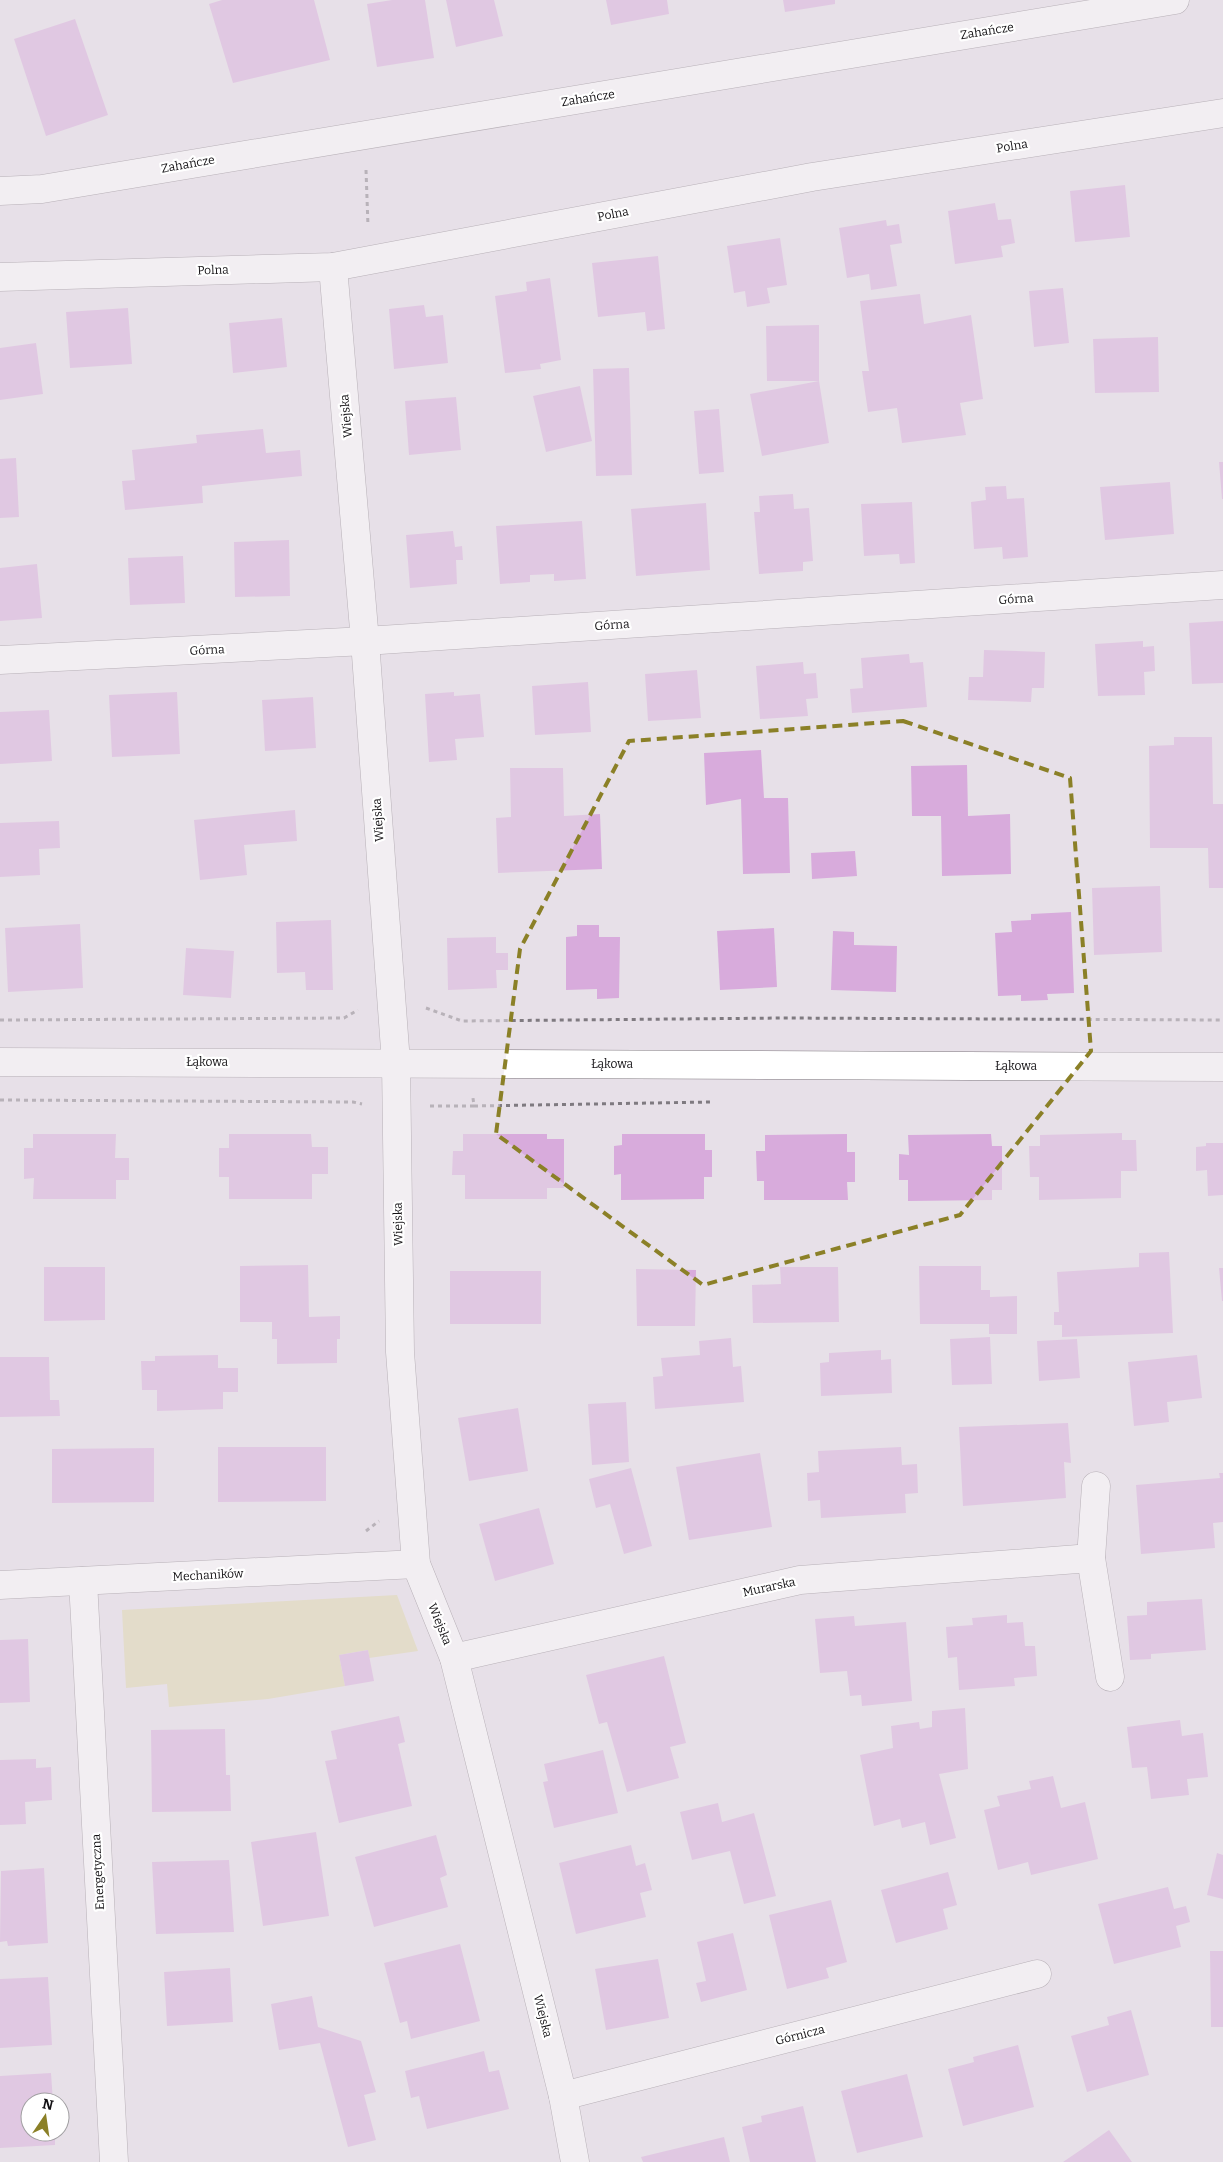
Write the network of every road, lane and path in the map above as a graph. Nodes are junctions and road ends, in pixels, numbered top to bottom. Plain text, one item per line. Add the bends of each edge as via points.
1 (1175, 0) edge
2 (1223, 114) edge
3 (365, 135) junction
4 (0, 191) edge
5 (369, 261) junction
6 (333, 267) junction
7 (0, 277) edge
8 (1223, 585) edge
9 (365, 641) junction
10 (0, 660) edge
11 (392, 1006) junction
12 (0, 1020) edge
13 (1223, 1020) edge
14 (0, 1062) edge
15 (396, 1063) junction
16 (1223, 1067) edge
17 (1096, 1486) dead end
18 (1091, 1558) junction
19 (416, 1564) junction
20 (83, 1581) junction
21 (0, 1585) edge
22 (454, 1658) junction
23 (1110, 1676) dead end
24 (1037, 1974) dead end
25 (562, 2096) junction
26 (114, 2162) edge
27 (575, 2162) edge

1 - 3 street, Zahańcze
2 - 5 street, Polna via 812,177
3 - 4 street, Zahańcze via 42,189
3 - 5 path
5 - 6 street, Polna
6 - 7 street, Polna
6 - 9 street, Wiejska
8 - 9 street, Górna
9 - 10 street, Górna
9 - 11 street, Wiejska
11 - 12 path via 363,1007 344,1018
11 - 13 path via 418,1005 462,1021 784,1018
11 - 15 street, Wiejska
14 - 15 street, Łąkowa
15 - 16 street, Łąkowa
15 - 19 street, Wiejska via 400,1352
17 - 18 street
18 - 22 street, Murarska via 800,1580
18 - 23 street
19 - 20 street, Mechaników
19 - 22 street, Wiejska
20 - 21 street, Mechaników
20 - 26 street, Energetyczna
22 - 25 street, Wiejska
24 - 25 street, Górnicza
25 - 27 street, Wiejska

